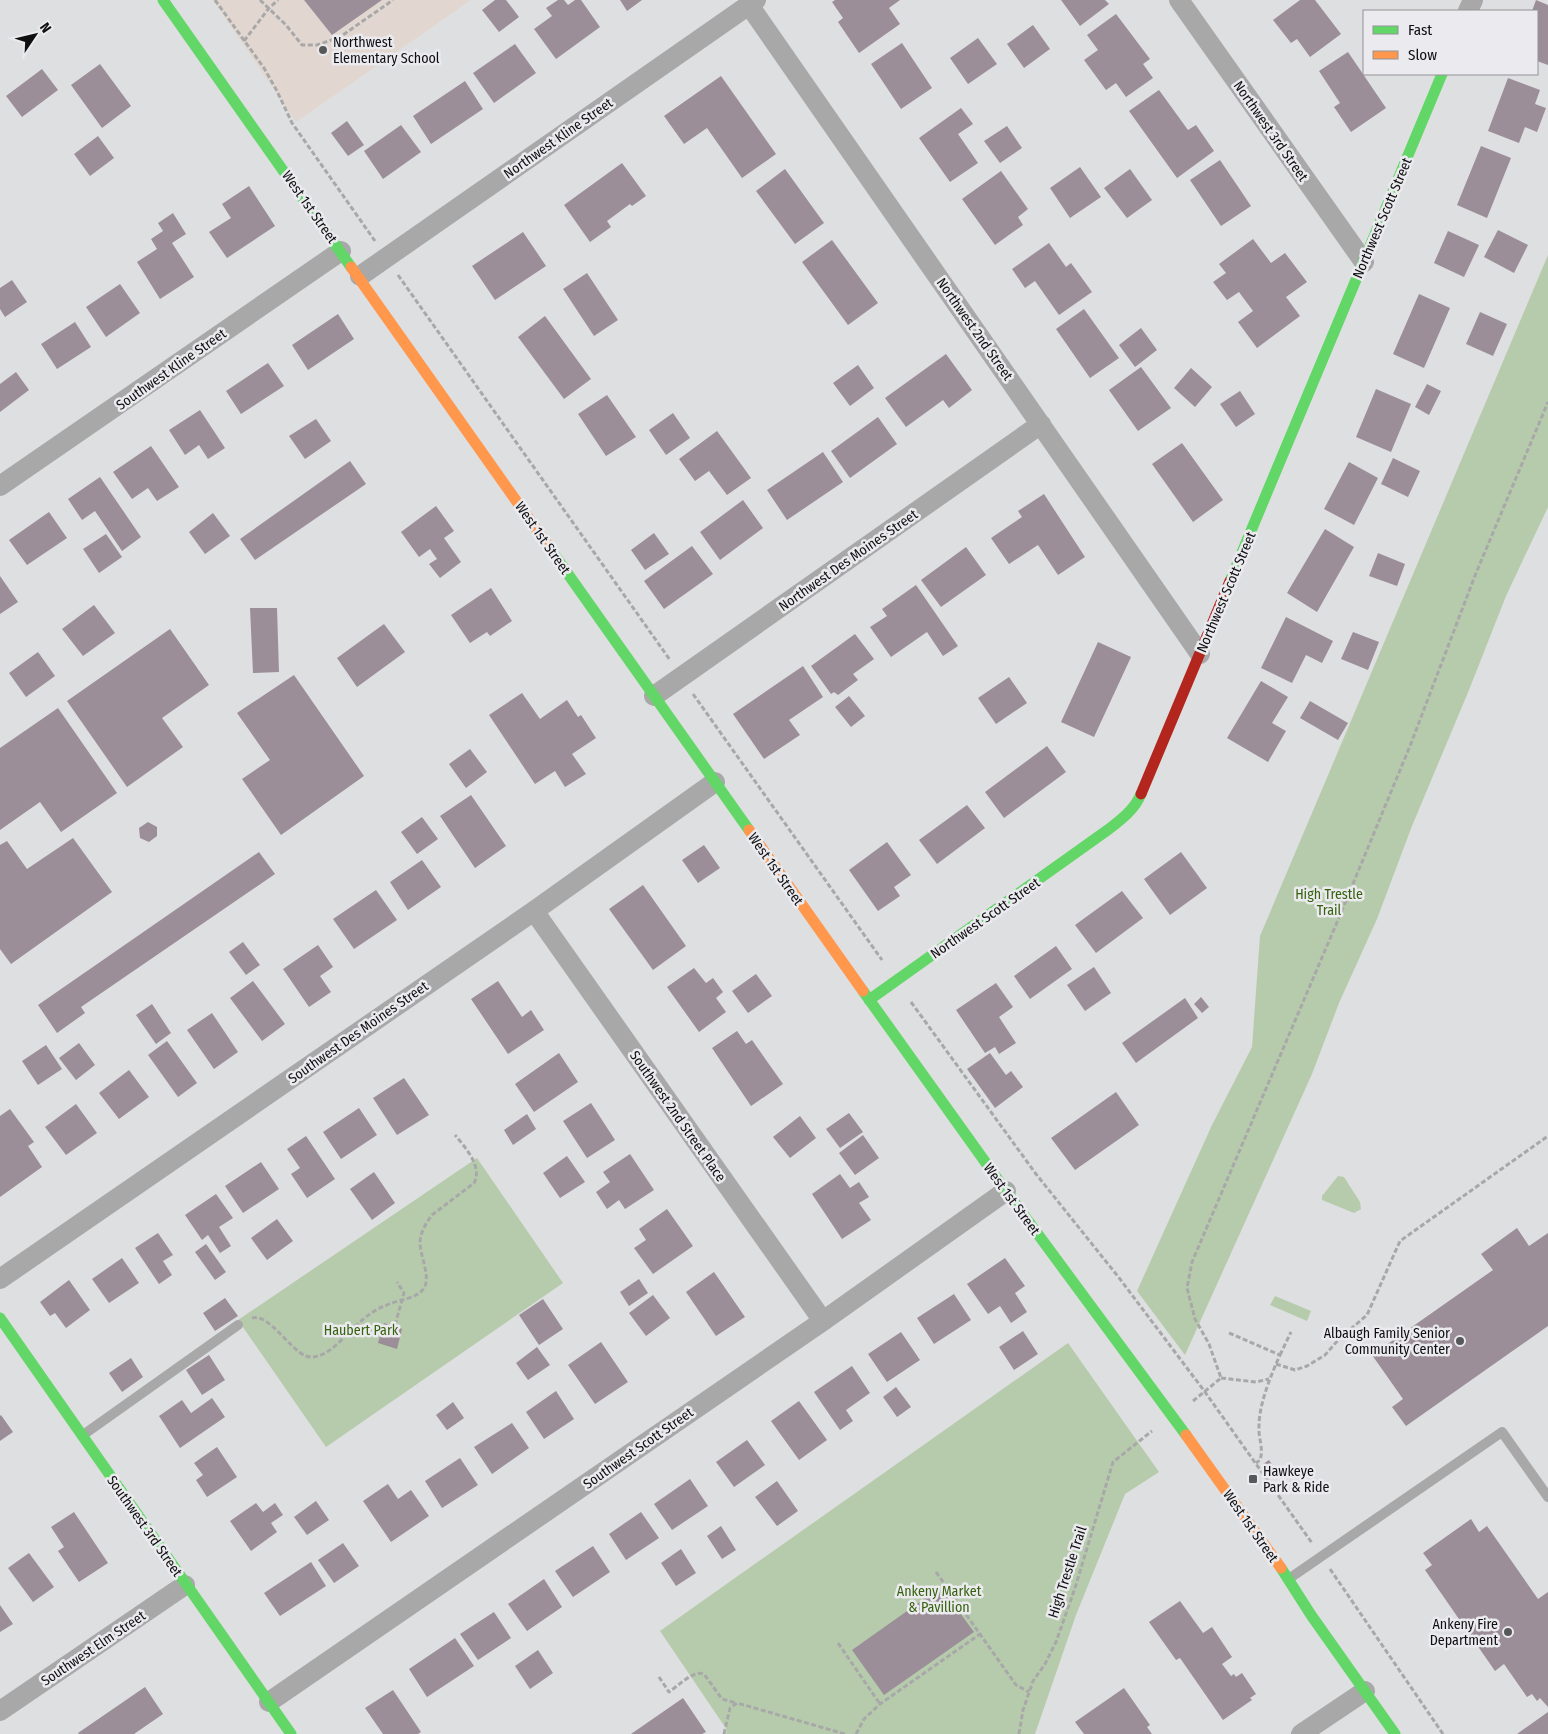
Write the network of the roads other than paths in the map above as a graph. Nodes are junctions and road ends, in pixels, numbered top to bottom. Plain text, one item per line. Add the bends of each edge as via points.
1 (164, 0) edge
2 (1179, 0) edge
3 (753, 2) edge
4 (1442, 75) edge
5 (341, 251) junction
6 (1364, 262) junction
7 (360, 276) junction
8 (1041, 424) junction
9 (1, 484) edge
10 (1200, 654) junction
11 (654, 696) junction
12 (715, 782) junction
13 (534, 911) junction
14 (869, 1000) junction
15 (1006, 1191) junction
16 (0, 1279) edge
17 (0, 1318) edge
18 (823, 1322) junction
19 (238, 1324) road end
20 (82, 1436) junction
21 (1548, 1497) edge
22 (1289, 1579) junction
23 (185, 1585) junction
24 (1365, 1691) junction
25 (268, 1702) junction
26 (0, 1712) edge
27 (291, 1734) edge
28 (1301, 1734) edge
29 (1395, 1734) edge

1 - 5 main road, West 1st Street
2 - 6 street, Northwest 3rd Street
3 - 7 street, Northwest Kline Street
3 - 8 street, Northwest 2nd Street
4 - 6 main road, Northwest Scott Street
5 - 7 main road, West 1st Street
5 - 9 street, Southwest Kline Street
6 - 10 main road, Northwest Scott Street
7 - 11 main road, West 1st Street
8 - 10 street, Northwest 2nd Street
8 - 11 street, Northwest Des Moines Street
10 - 14 main road, Northwest Scott Street via 1148,781 1124,818
11 - 12 main road, West 1st Street
12 - 13 street, Southwest Des Moines Street
12 - 14 main road, West 1st Street
13 - 16 street, Southwest Des Moines Street
13 - 18 street, Southwest 2nd Street Place
14 - 15 main road, West 1st Street
15 - 18 street, Southwest Scott Street
15 - 22 main road, West 1st Street
17 - 20 main road, Southwest 3rd Street
18 - 25 street, Southwest Scott Street
19 - 20 lane
20 - 23 main road, Southwest 3rd Street
21 - 22 lane via 1502,1432
22 - 24 main road, West 1st Street
23 - 25 main road, Southwest 3rd Street
23 - 26 street, Southwest Elm Street
24 - 28 street
24 - 29 main road, West 1st Street
25 - 27 main road, Southwest 3rd Street

